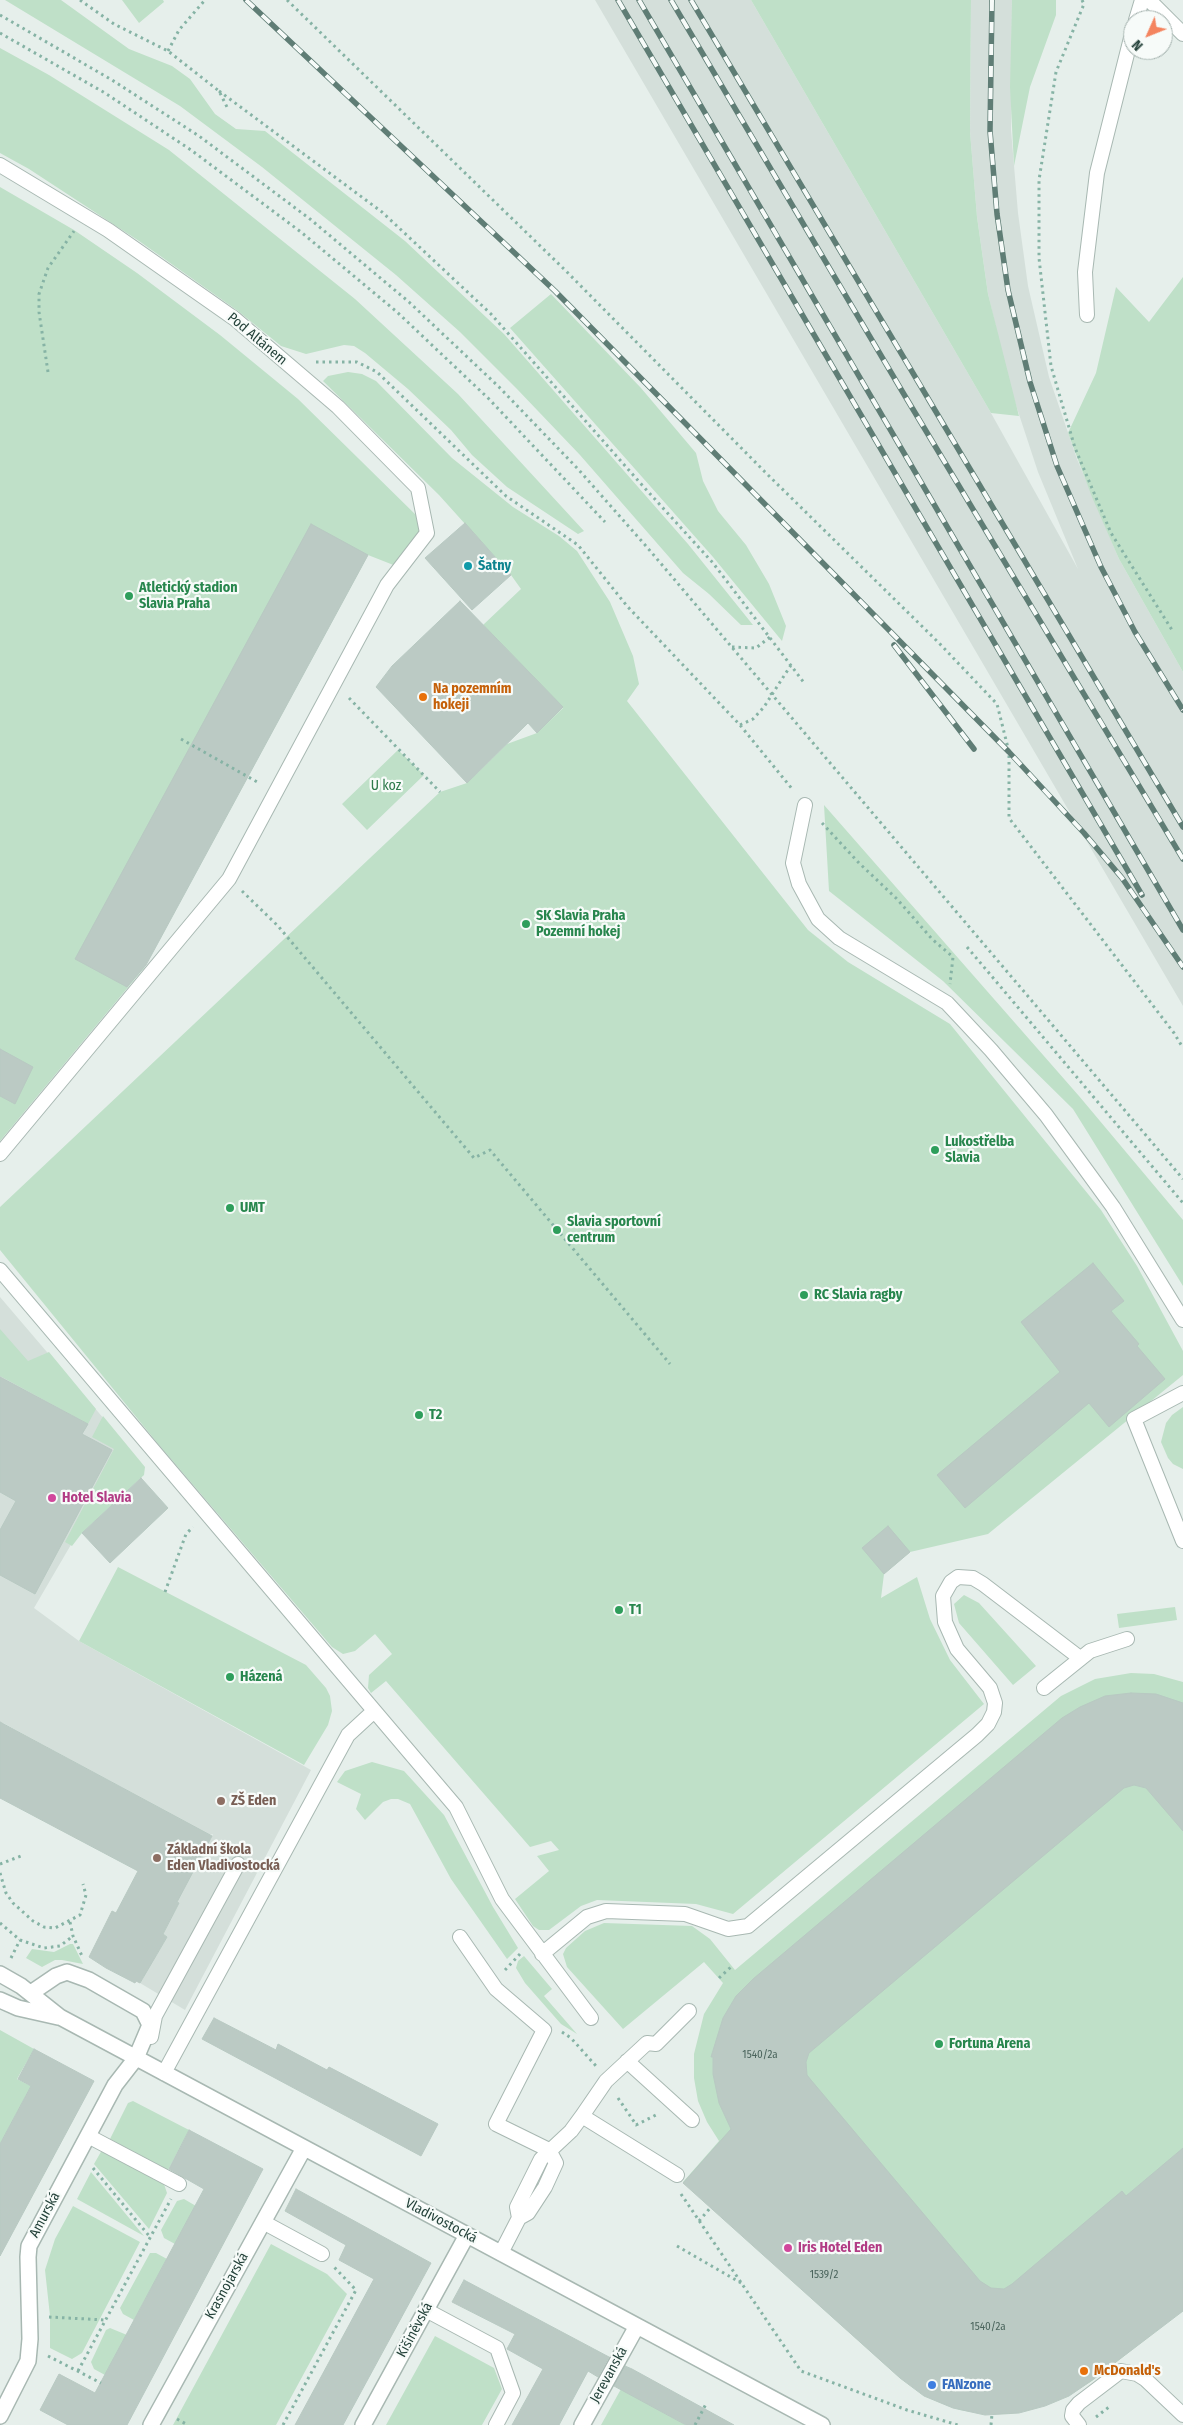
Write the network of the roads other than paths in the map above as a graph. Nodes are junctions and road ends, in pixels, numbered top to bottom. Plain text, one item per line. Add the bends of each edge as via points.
1 (1149, 0) edge
2 (1183, 34) edge
3 (1125, 60) edge
4 (0, 165) edge
5 (1087, 315) dead end
6 (806, 805) road end
7 (0, 1154) edge
8 (0, 1270) edge
9 (1183, 1320) edge
10 (1183, 1393) edge
11 (1183, 1542) edge
12 (1128, 1639) dead end
13 (1080, 1658) junction
14 (1044, 1688) dead end
15 (374, 1711) junction
16 (238, 1864) dead end
17 (460, 1937) dead end
18 (542, 1954) junction
19 (4, 1968) edge
20 (31, 1993) junction
21 (0, 2000) edge
22 (688, 2011) dead end
23 (60, 2017) junction
24 (591, 2018) dead end
25 (137, 2059) junction
26 (627, 2061) junction
27 (164, 2073) junction
28 (582, 2116) junction
29 (692, 2120) dead end
30 (88, 2136) junction
31 (304, 2148) junction
32 (549, 2150) junction
33 (677, 2175) dead end
34 (179, 2184) road end
35 (263, 2222) junction
36 (467, 2234) junction
37 (501, 2253) junction
38 (322, 2254) road end
39 (426, 2310) junction
40 (637, 2326) junction
41 (1183, 2415) edge
42 (0, 2416) edge
43 (151, 2425) edge
44 (363, 2425) edge
45 (496, 2425) edge
46 (582, 2425) edge
47 (822, 2425) edge
48 (1079, 2425) edge

1 - 2 lane
3 - 5 lane via 1097,173 1085,272
4 - 7 lane, Pod Altánem via 108,230 235,319 338,407 418,488 426,533 387,586 229,879
6 - 9 lane via 793,862 799,884 818,920 839,938 948,1003 992,1050 1046,1115 1113,1207
8 - 15 lane
10 - 11 lane via 1134,1418
12 - 13 lane via 1100,1646
13 - 14 lane
13 - 18 lane via 983,1584 973,1578 958,1577 943,1596 945,1622 957,1649 990,1688 995,1703 988,1724 977,1735 748,1926 728,1929 685,1914 606,1911 587,1917
15 - 18 lane via 456,1807 502,1899
15 - 27 lane via 348,1735
16 - 25 lane via 155,2016 152,2034
17 - 32 lane via 496,1989 544,2030 496,2124
18 - 24 lane
19 - 20 street, Vladivostocká
20 - 23 street, Vladivostocká
20 - 25 street, Amurská via 67,1972 89,1980 143,2011 150,2025
21 - 23 street, Vladivostocká via 18,2008
22 - 26 lane via 656,2044 646,2043
23 - 25 street, Vladivostocká
25 - 27 street, Vladivostocká
25 - 30 street, Amurská via 115,2084
26 - 28 lane via 606,2081
26 - 29 lane
27 - 31 street, Vladivostocká
28 - 32 lane via 571,2131
28 - 33 lane
30 - 34 lane
30 - 42 street, Amurská via 29,2246 28,2361
31 - 35 street, Krasnojarská
31 - 36 street, Vladivostocká
32 - 37 lane via 556,2163 551,2178 528,2213 519,2218
35 - 38 lane
35 - 43 street, Krasnojarská
36 - 37 street, Vladivostocká
36 - 39 street, Kišiněvská
37 - 40 street, Vladivostocká
39 - 44 street, Kišiněvská
39 - 45 lane via 497,2348 514,2393
40 - 46 street, Jerevanská
40 - 47 street, Vladivostocká
41 - 48 lane via 1145,2378 1121,2371 1076,2406 1072,2416

